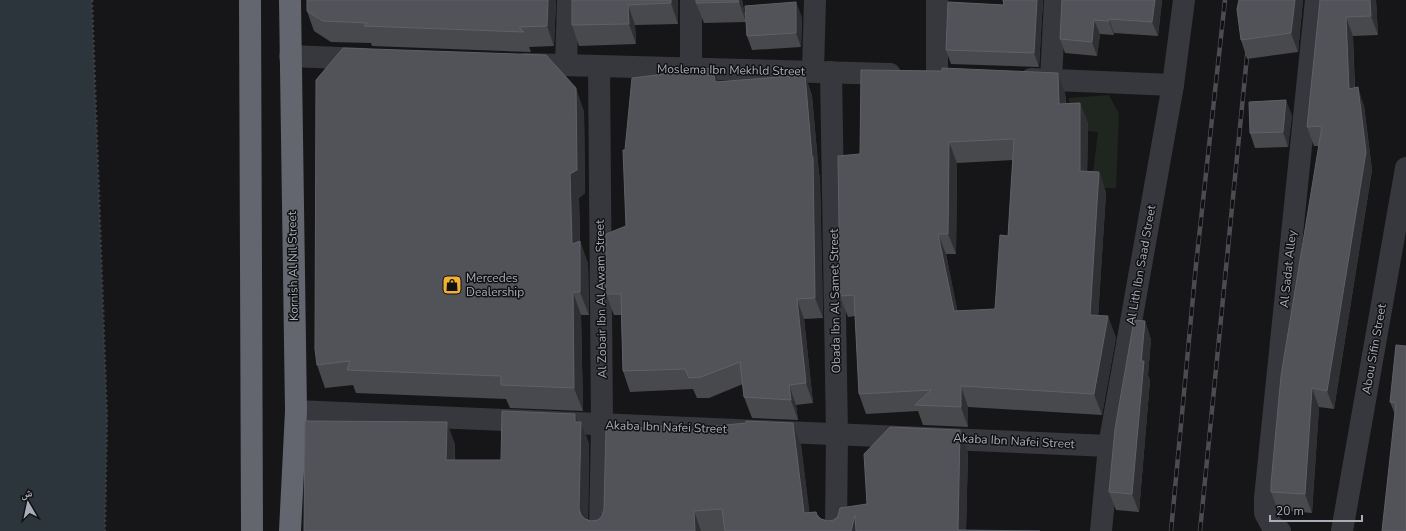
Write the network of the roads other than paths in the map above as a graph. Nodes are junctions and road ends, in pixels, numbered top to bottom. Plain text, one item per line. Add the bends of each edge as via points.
1 (250, 0) edge
2 (290, 0) edge
3 (568, 0) edge
4 (691, 0) edge
5 (814, 0) edge
6 (937, 0) edge
7 (1055, 0) edge
8 (1184, 0) edge
9 (1316, 0) edge
10 (290, 56) junction
11 (385, 59) edge
12 (503, 63) edge
13 (566, 65) junction
14 (599, 67) junction
15 (691, 68) junction
16 (822, 72) junction
17 (937, 76) junction
18 (959, 76) edge
19 (1013, 78) edge
20 (1051, 80) junction
21 (1173, 85) junction
22 (1406, 168) edge
23 (296, 411) junction
24 (602, 424) junction
25 (837, 434) junction
26 (1109, 446) junction
27 (252, 531) edge
28 (290, 531) edge
29 (600, 531) edge
30 (836, 531) edge
31 (1101, 531) edge
32 (1280, 531) edge
33 (1342, 531) edge

1 - 27 highway
2 - 10 highway, Kornish Al Nil Street
3 - 13 street
4 - 15 street
5 - 16 street, Obada Ibn Al Samet Street
6 - 17 street
7 - 20 street
8 - 21 street, Al Lith Ibn Saad Street
9 - 32 street, Al Sadat Alley via 1265,498 1265,513 1272,526
10 - 11 street
10 - 23 highway, Kornish Al Nil Street
12 - 13 street, Moslema Ibn Mekhld Street
13 - 14 street, Moslema Ibn Mekhld Street
14 - 15 street, Moslema Ibn Mekhld Street
14 - 24 street, Al Zobair Ibn Al Awam Street
15 - 16 street, Moslema Ibn Mekhld Street
16 - 17 street, Moslema Ibn Mekhld Street
16 - 25 street, Obada Ibn Al Samet Street
17 - 18 street, Moslema Ibn Mekhld Street
19 - 20 street
20 - 21 street
21 - 26 street, Al Lith Ibn Saad Street
22 - 33 street, Abou Sifin Street
23 - 24 street, Akaba Ibn Nafei Street
23 - 28 highway, Kornish Al Nil Street
24 - 25 street, Akaba Ibn Nafei Street
24 - 29 street, Al Zobair Ibn Al Awam Street
25 - 26 street, Akaba Ibn Nafei Street
25 - 30 street, Obada Ibn Al Samet Street
26 - 31 street, Al Lith Ibn Saad Street

